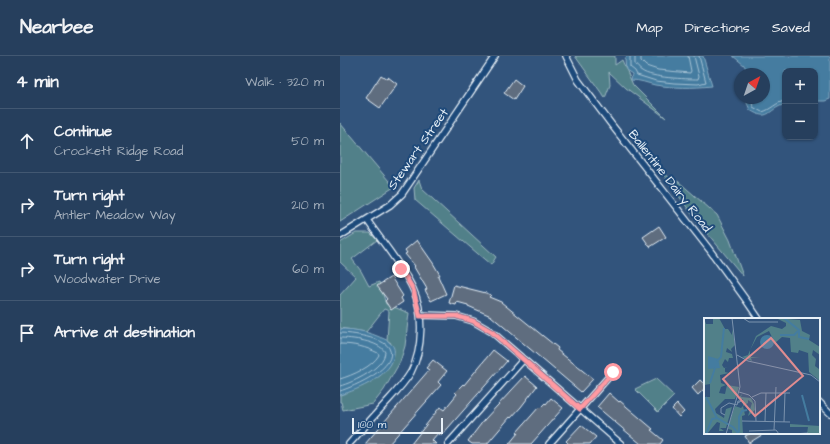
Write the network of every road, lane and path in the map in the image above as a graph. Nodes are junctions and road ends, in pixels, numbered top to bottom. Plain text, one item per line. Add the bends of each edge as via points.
1 (496, 56) edge
2 (566, 56) edge
3 (367, 220) junction
4 (340, 236) edge
5 (420, 316) junction
6 (758, 318) edge
7 (523, 360) junction
8 (613, 372) dead end
9 (820, 403) edge
10 (580, 409) junction
11 (830, 413) edge
12 (349, 444) edge
13 (448, 444) edge
14 (549, 444) edge
15 (621, 444) edge

1 - 3 street, Stewart Street via 402,194
2 - 6 street, Ballentine Dairy Road via 578,80
3 - 4 street, Stewart Street
3 - 5 street via 413,289
5 - 7 street via 456,316 473,321 492,332
5 - 12 street via 421,333 411,371 400,388
7 - 10 street
7 - 13 street
8 - 10 street
9 - 11 street
10 - 14 street
10 - 15 street

